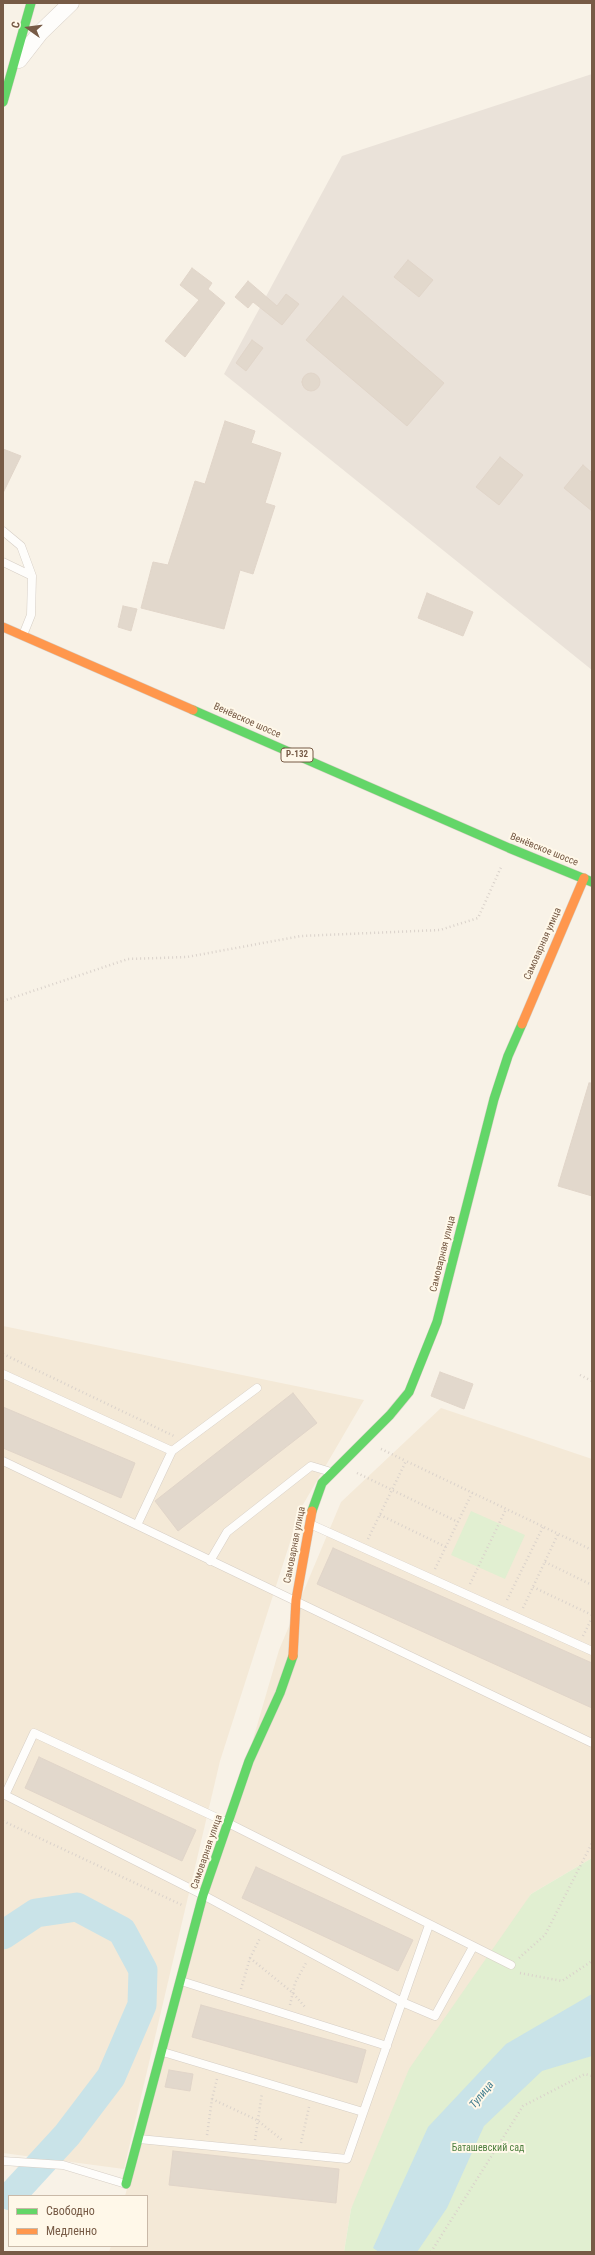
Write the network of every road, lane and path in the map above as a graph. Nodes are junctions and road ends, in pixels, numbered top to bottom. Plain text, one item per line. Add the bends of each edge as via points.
1 (31, 3) edge
2 (71, 3) edge
3 (15, 65) junction
4 (3, 102) edge
5 (3, 531) edge
6 (3, 562) edge
7 (32, 576) junction
8 (3, 627) edge
9 (23, 635) junction
10 (509, 848) junction
11 (588, 880) edge
12 (3, 1001) edge
13 (3, 1354) edge
14 (3, 1374) edge
15 (580, 1375) dead end
16 (592, 1381) edge
17 (257, 1388) dead end
18 (363, 1440) junction
19 (186, 1441) junction
20 (172, 1451) junction
21 (3, 1461) edge
22 (406, 1461) junction
23 (339, 1464) junction
24 (332, 1472) junction
25 (392, 1490) junction
26 (472, 1493) junction
27 (506, 1509) junction
28 (380, 1515) junction
29 (458, 1522) junction
30 (309, 1524) junction
31 (137, 1525) junction
32 (542, 1527) junction
33 (558, 1534) junction
34 (446, 1547) junction
35 (364, 1549) junction
36 (592, 1550) edge
37 (210, 1560) junction
38 (545, 1562) junction
39 (431, 1579) junction
40 (592, 1585) edge
41 (533, 1587) junction
42 (465, 1594) junction
43 (296, 1600) junction
44 (502, 1611) junction
45 (592, 1616) edge
46 (518, 1618) junction
47 (579, 1645) junction
48 (592, 1651) edge
49 (592, 1743) edge
50 (3, 1821) edge
51 (228, 1823) junction
52 (592, 1843) edge
53 (203, 1895) junction
54 (198, 1912) junction
55 (429, 1925) junction
56 (265, 1928) junction
57 (473, 1946) junction
58 (312, 1953) junction
59 (250, 1958) junction
60 (592, 1961) edge
61 (511, 1965) junction
62 (181, 1982) junction
63 (293, 1993) junction
64 (238, 1999) junction
65 (402, 2002) junction
66 (288, 2015) junction
67 (323, 2026) junction
68 (387, 2046) junction
69 (163, 2052) junction
70 (220, 2069) junction
71 (592, 2076) edge
72 (265, 2082) junction
73 (312, 2096) junction
74 (212, 2099) junction
75 (363, 2112) junction
76 (257, 2120) junction
77 (139, 2139) junction
78 (206, 2146) junction
79 (254, 2150) junction
80 (298, 2154) junction
81 (3, 2161) edge
82 (126, 2184) joint
83 (431, 2252) edge

1 - 3 street
2 - 3 street via 40,33
3 - 4 street
5 - 7 lane via 21,546
6 - 7 lane
7 - 9 lane via 31,614
8 - 9 street, Венёвское шоссе / Р-132
9 - 10 street, Венёвское шоссе / Р-132
10 - 11 street, Венёвское шоссе / Р-132
10 - 12 path via 478,918 440,930 301,936 187,957 128,959
11 - 18 street, Самоварная улица via 508,1056 494,1099 437,1322 409,1392 390,1415
13 - 19 path
14 - 20 lane
15 - 16 path
17 - 19 lane
18 - 22 path
18 - 23 street, Самоварная улица
19 - 20 lane
20 - 31 lane
21 - 31 lane
22 - 25 path
22 - 26 path
23 - 24 street, Самоварная улица
23 - 25 path
24 - 30 street, Самоварная улица via 322,1483
24 - 37 lane via 311,1466 227,1532
25 - 28 path
25 - 29 path
26 - 27 path
26 - 29 path
27 - 32 path
27 - 42 path
28 - 34 path
28 - 35 path
29 - 34 path
30 - 35 lane
30 - 43 street, Самоварная улица
31 - 37 lane
32 - 33 path
32 - 44 path
33 - 36 path
33 - 38 path
34 - 39 path
35 - 39 lane
37 - 43 lane
38 - 40 path
38 - 41 path
39 - 42 lane
41 - 45 path
41 - 46 path
42 - 44 lane
43 - 49 lane
43 - 51 street, Самоварная улица via 294,1653 280,1693 249,1761
44 - 46 lane
45 - 47 path
46 - 47 lane
47 - 48 lane
50 - 54 path
51 - 53 street, Самоварная улица
51 - 53 lane via 34,1733 5,1795
51 - 55 lane
52 - 61 path via 545,1936
53 - 54 street, Самоварная улица
53 - 56 lane
54 - 62 street, Самоварная улица
55 - 57 lane
55 - 65 lane
56 - 58 lane
56 - 59 path
57 - 61 lane
57 - 65 lane via 435,2016
58 - 63 path via 295,1983
58 - 65 lane
59 - 63 path
59 - 64 path
60 - 61 path via 562,1981 521,1974
62 - 64 lane
62 - 69 street, Самоварная улица
63 - 66 path
63 - 67 path
64 - 66 lane
65 - 68 lane
66 - 67 lane
67 - 68 lane
68 - 75 lane
69 - 70 lane
69 - 77 street, Самоварная улица
70 - 72 lane
70 - 74 path
71 - 83 path via 585,2074 523,2106
72 - 73 lane
72 - 76 path
73 - 75 lane
73 - 80 path
74 - 76 path
74 - 78 path
75 - 80 lane via 347,2159
76 - 79 path
76 - 80 path
77 - 78 lane
77 - 82 street, Самоварная улица
78 - 79 lane
79 - 80 lane
81 - 82 lane via 63,2166

